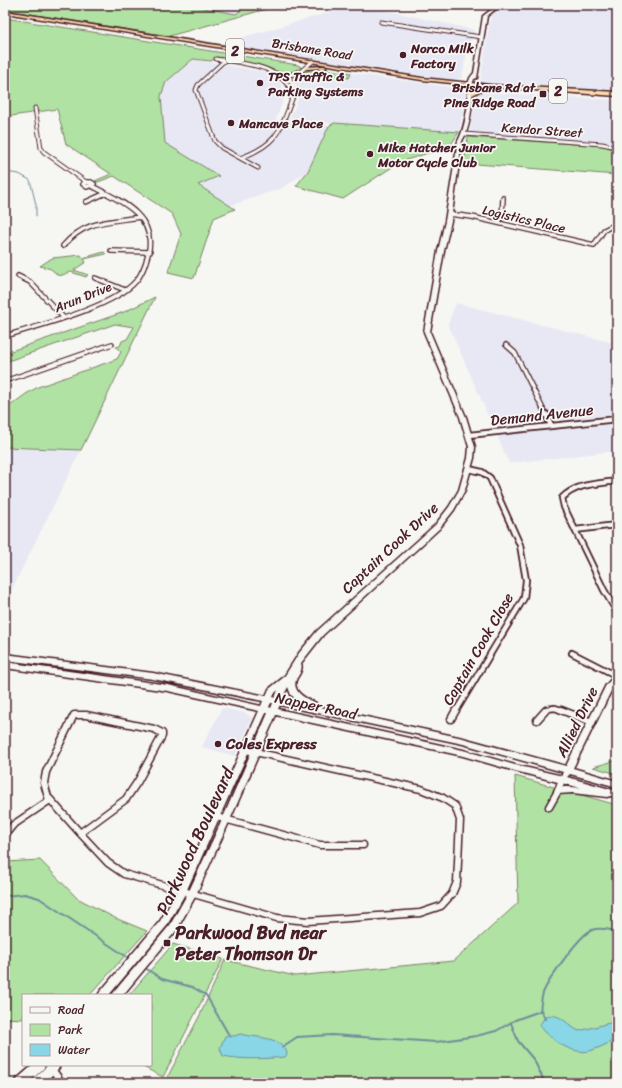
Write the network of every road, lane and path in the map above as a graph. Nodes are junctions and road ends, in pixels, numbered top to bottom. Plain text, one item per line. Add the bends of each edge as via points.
1 (499, 5) edge
2 (12, 14) edge
3 (381, 22) dead end
4 (481, 36) junction
5 (216, 59) dead end
6 (224, 60) junction
7 (310, 64) junction
8 (283, 77) junction
9 (455, 84) junction
10 (472, 85) junction
11 (617, 95) edge
12 (35, 108) dead end
13 (464, 136) junction
14 (617, 147) edge
15 (240, 158) junction
16 (258, 168) dead end
17 (106, 193) junction
18 (503, 198) dead end
19 (86, 202) dead end
20 (451, 215) junction
21 (140, 217) junction
22 (498, 223) junction
23 (612, 226) dead end
24 (63, 246) dead end
25 (111, 251) dead end
26 (150, 252) junction
27 (18, 276) dead end
28 (95, 278) dead end
29 (126, 290) junction
30 (63, 317) junction
31 (6, 335) edge
32 (112, 344) dead end
33 (506, 345) dead end
34 (5, 381) edge
35 (617, 419) edge
36 (551, 425) junction
37 (470, 435) junction
38 (469, 469) junction
39 (617, 481) edge
40 (616, 525) edge
41 (575, 530) junction
42 (617, 612) edge
43 (572, 653) dead end
44 (5, 657) edge
45 (298, 661) junction
46 (5, 665) edge
47 (288, 677) junction
48 (617, 677) edge
49 (268, 699) junction
50 (278, 701) junction
51 (264, 710) junction
52 (273, 712) junction
53 (331, 712) junction
54 (451, 719) dead end
55 (537, 720) dead end
56 (592, 722) junction
57 (246, 750) junction
58 (256, 752) junction
59 (569, 771) junction
60 (562, 779) junction
61 (617, 784) edge
62 (558, 791) junction
63 (617, 794) edge
64 (50, 800) junction
65 (549, 807) dead end
66 (216, 817) junction
67 (226, 820) junction
68 (80, 833) junction
69 (5, 835) edge
70 (363, 845) dead end
71 (182, 891) junction
72 (192, 894) junction
73 (104, 994) edge
74 (118, 994) edge
75 (39, 1066) edge
76 (52, 1066) edge
77 (21, 1083) edge
78 (37, 1083) edge
79 (62, 1083) edge

1 - 4 street, Captain Cook Drive via 485,16
2 - 7 highway, Brisbane Road / 2
3 - 4 street
4 - 10 street, Captain Cook Drive
5 - 6 street
6 - 8 street via 263,68
6 - 15 street via 196,90 215,141
7 - 8 street via 296,73
7 - 9 highway, Brisbane Road / 2
7 - 9 highway, Brisbane Road / 2
8 - 15 street via 294,94 276,139 264,149
9 - 10 highway, Brisbane Road / 2
9 - 10 highway via 466,88
10 - 11 highway, Brisbane Road / 2
10 - 11 highway, Brisbane Road / 2 via 480,89
10 - 13 street, Captain Cook Drive
12 - 17 street, Arun Drive via 41,148 44,152 86,182 93,182 92,186
13 - 14 street, Kendor Street
13 - 20 street, Captain Cook Drive
15 - 16 street
17 - 19 street
17 - 21 street, Arun Drive
18 - 22 street via 502,217
20 - 22 street, Logistics Place
20 - 37 street, Captain Cook Drive via 427,332
21 - 24 street via 82,229
21 - 26 street, Arun Drive via 149,230
22 - 23 street, Logistics Place via 594,245 604,230
25 - 26 street
26 - 29 street, Arun Drive via 141,274
27 - 30 street via 30,282
28 - 29 street
29 - 30 street, Arun Drive via 102,303
30 - 31 street, Arun Drive
32 - 34 street
33 - 36 street via 515,353
35 - 36 street, Demand Avenue
36 - 37 street, Demand Avenue
37 - 38 street, Captain Cook Drive via 472,447
38 - 45 street, Captain Cook Drive via 462,490 437,527 320,633
38 - 54 street, Captain Cook Close via 482,472 490,478 520,545 526,580 524,598
39 - 41 street via 574,488 562,498
40 - 41 street
41 - 42 street
43 - 48 street
44 - 49 street, Napper Road via 153,676
45 - 47 street, Captain Cook Drive
45 - 53 street via 299,669 291,686 295,695 309,704
46 - 51 street, Napper Road via 168,688
47 - 49 street, Parkwood Boulevard via 272,691
47 - 50 street, Parkwood Boulevard
48 - 56 street, Allied Drive
49 - 50 street, Napper Road
49 - 51 street, Parkwood Boulevard
50 - 52 street, Parkwood Boulevard
50 - 53 street, Napper Road
51 - 52 street, Napper Road
51 - 57 street, Parkwood Boulevard
52 - 58 street, Parkwood Boulevard
52 - 60 street, Napper Road via 440,748
53 - 59 street, Napper Road via 449,738
55 - 56 street via 547,709 555,708
56 - 59 street, Allied Drive
57 - 58 street
57 - 66 street, Parkwood Boulevard
58 - 67 street, Parkwood Boulevard
58 - 72 street via 421,789 443,798 455,806 460,820 458,882 452,894 441,906 420,913 308,921 277,918
59 - 60 street, Allied Drive
59 - 61 street, Napper Road
60 - 62 street
60 - 63 street, Napper Road
62 - 63 street
62 - 65 street
64 - 68 street
64 - 68 street via 44,783 46,772 74,715 86,715 154,729 162,733 132,792 118,806
64 - 69 street via 13,825
66 - 67 street
66 - 71 street, Parkwood Boulevard
67 - 70 street via 320,845
67 - 72 street, Parkwood Boulevard
68 - 71 street via 108,863 124,874
71 - 72 street
71 - 73 street, Parkwood Boulevard via 164,924
72 - 74 street, Parkwood Boulevard via 173,928
75 - 77 street
76 - 78 street
76 - 79 street

